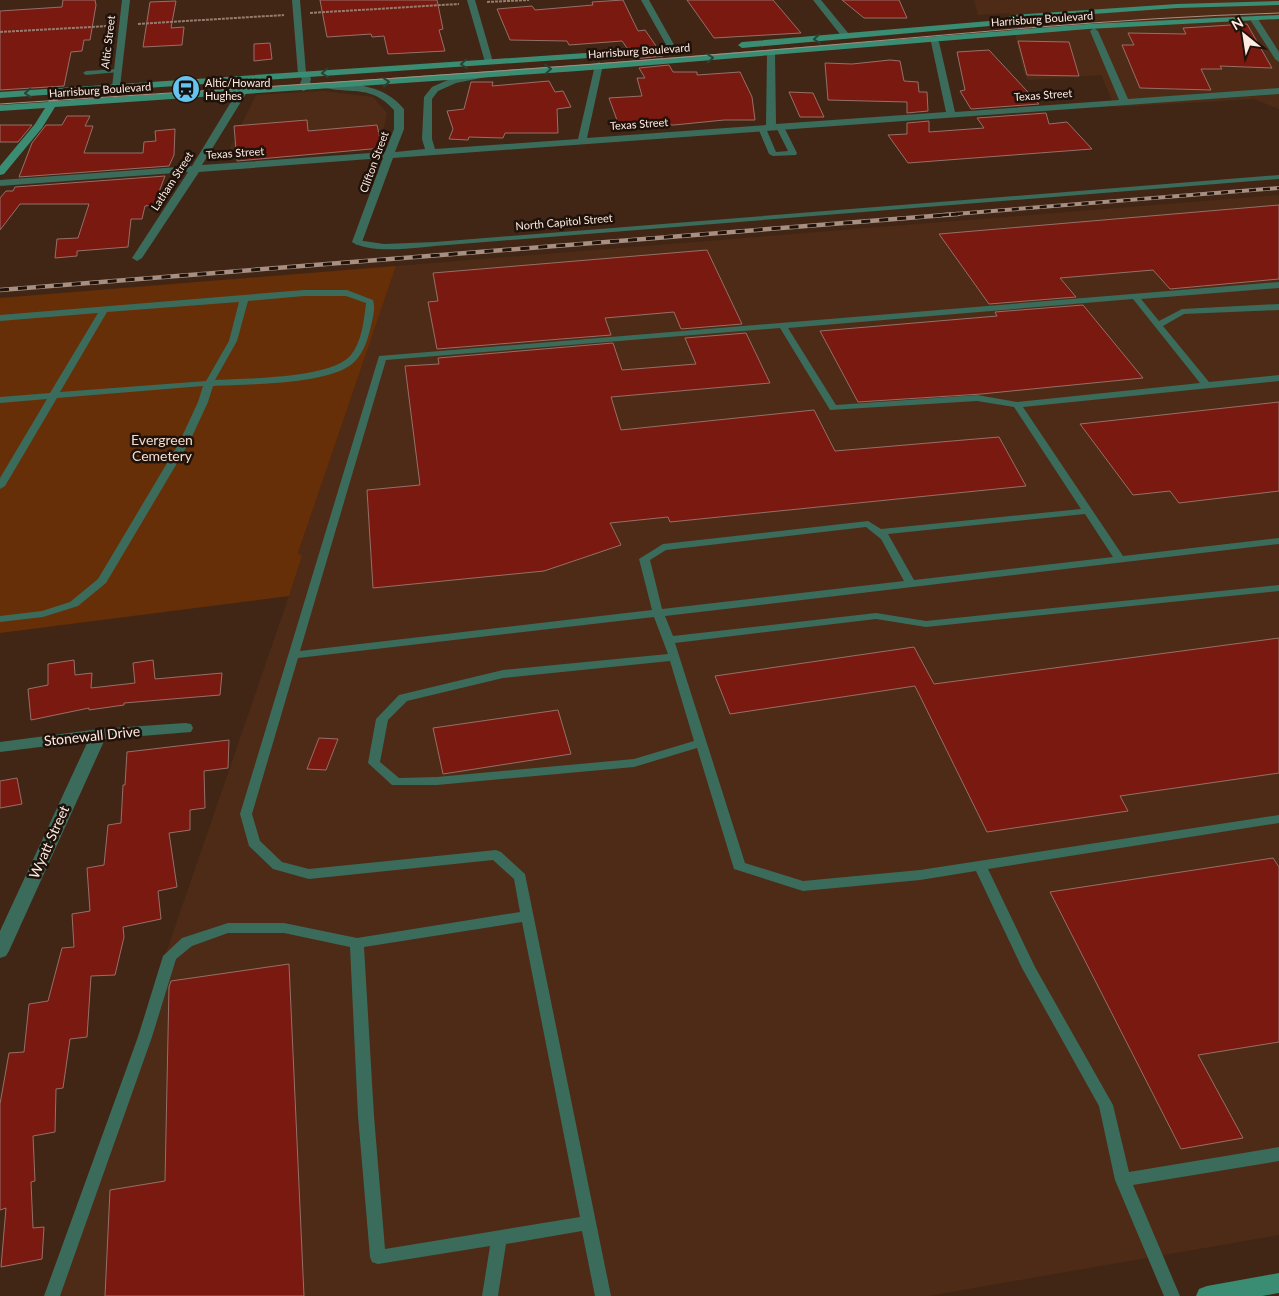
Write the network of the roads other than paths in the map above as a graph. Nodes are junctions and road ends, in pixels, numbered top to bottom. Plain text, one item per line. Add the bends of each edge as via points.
1 (126, 0) edge
2 (296, 0) edge
3 (645, 0) edge
4 (817, 0) edge
5 (472, 2) edge
6 (1228, 2) edge
7 (1279, 3) edge
8 (1279, 16) edge
9 (1255, 21) junction
10 (1094, 31) junction
11 (846, 36) junction
12 (935, 42) junction
13 (729, 46) dead end
14 (673, 50) dead end
15 (644, 52) dead end
16 (771, 54) junction
17 (1279, 59) edge
18 (489, 62) junction
19 (599, 65) junction
20 (117, 71) junction
21 (302, 74) junction
22 (485, 74) junction
23 (85, 83) dead end
24 (325, 86) junction
25 (116, 87) junction
26 (303, 88) junction
27 (55, 91) junction
28 (1279, 91) edge
29 (242, 92) junction
30 (0, 95) edge
31 (1124, 102) junction
32 (52, 105) junction
33 (0, 108) edge
34 (951, 114) junction
35 (771, 127) junction
36 (582, 140) junction
37 (431, 152) junction
38 (391, 155) junction
39 (196, 168) junction
40 (0, 172) edge
41 (1279, 177) edge
42 (0, 183) edge
43 (357, 242) joint
44 (137, 258) dead end
45 (1279, 285) edge
46 (1135, 297) junction
47 (244, 299) junction
48 (1279, 307) edge
49 (105, 309) junction
50 (0, 318) edge
51 (1157, 325) junction
52 (783, 326) junction
53 (1279, 378) edge
54 (209, 383) junction
55 (1206, 385) junction
56 (54, 395) junction
57 (0, 400) edge
58 (1017, 405) junction
59 (0, 486) edge
60 (1088, 512) junction
61 (879, 532) junction
62 (1279, 541) edge
63 (1120, 560) junction
64 (911, 584) junction
65 (1279, 588) edge
66 (658, 613) junction
67 (0, 619) edge
68 (669, 640) junction
69 (294, 655) junction
70 (674, 657) junction
71 (185, 728) dead end
72 (99, 734) junction
73 (701, 743) junction
74 (0, 748) edge
75 (1279, 819) edge
76 (980, 865) junction
77 (528, 916) junction
78 (357, 943) junction
79 (0, 951) edge
80 (1279, 1154) edge
81 (1123, 1180) junction
82 (589, 1223) junction
83 (499, 1237) junction
84 (1279, 1283) edge
85 (52, 1296) edge
86 (490, 1296) edge
87 (603, 1296) edge
88 (1172, 1296) edge
89 (1208, 1296) edge

1 - 20 street, Altic Street
2 - 21 street
3 - 14 street
4 - 11 street
5 - 18 street
6 - 7 main road
6 - 11 main road via 986,19
8 - 9 main road
8 - 11 main road, Harrisburg Boulevard via 1267,8 1200,10 997,22
8 - 16 main road, Harrisburg Boulevard via 1009,32
9 - 10 main road
9 - 17 street
10 - 12 main road
10 - 31 street
11 -> 13 main road, Harrisburg Boulevard
12 - 16 main road
12 - 34 street
15 - 18 main road, Harrisburg Boulevard
19 -> 16 main road, Harrisburg Boulevard
16 - 35 street
18 -> 21 main road, Harrisburg Boulevard
22 -> 19 main road, Harrisburg Boulevard
19 - 36 street
20 - 23 lane via 87,69
20 - 25 street, Altic Street
21 - 25 main road, Harrisburg Boulevard
21 - 26 street via 307,78
24 -> 22 main road, Harrisburg Boulevard
22 - 37 street via 453,81 435,89 427,99 427,140
24 - 26 main road, Harrisburg Boulevard
24 - 38 street, Clifton Street via 371,89 390,98 399,109 399,129
25 - 27 main road, Harrisburg Boulevard
26 - 29 main road, Harrisburg Boulevard
27 -> 30 main road, Harrisburg Boulevard
27 - 32 main road
28 - 31 street, Texas Street
29 - 32 main road, Harrisburg Boulevard
29 - 39 street, Latham Street
31 - 34 street, Texas Street
32 - 33 main road, Harrisburg Boulevard
32 - 40 main road
34 - 35 street, Texas Street
35 - 36 street, Texas Street
36 - 37 street, Texas Street
37 - 38 street, Texas Street
38 - 39 street, Texas Street
38 - 43 street, Clifton Street
39 - 42 street, Texas Street
39 - 44 street, Latham Street
41 - 43 lane, North Capitol Street via 400,246
45 - 46 lane
46 - 51 lane
46 - 52 lane
47 - 49 lane
47 - 54 lane via 232,341
47 - 54 lane via 304,293 347,293 370,302 368,325 357,352 348,364 286,378
48 - 51 lane via 1182,312
49 - 50 lane
49 - 56 lane
51 - 55 lane
52 - 58 lane via 833,408 977,398
52 - 69 lane via 382,358
53 - 55 lane
54 - 56 lane
54 - 67 lane via 184,443 102,581 74,604 43,614
55 - 58 lane
56 - 57 lane
56 - 59 lane
58 - 60 lane
60 - 61 lane
60 - 63 lane
61 - 64 lane
61 - 66 lane via 868,524 663,547 644,559
62 - 63 lane
63 - 64 lane
64 - 66 lane
65 - 68 lane via 926,624 876,616
66 - 68 lane
66 - 69 lane
68 - 70 lane
69 - 77 lane via 246,814 254,843 278,866 309,874 496,855 520,877
70 - 73 lane
70 - 73 lane via 503,674 403,698 382,719 374,763 396,782 437,781 634,763
71 - 72 street, Stonewall Drive
72 - 74 street, Stonewall Drive
72 - 79 street, Wyatt Street
73 - 76 lane via 739,866 803,886 920,875
75 - 76 lane
76 - 81 lane via 1030,968 1106,1106
77 - 78 lane
77 - 82 lane
78 - 83 lane via 366,1116 378,1257
78 - 85 lane via 284,928 228,928 187,942 170,956 145,1037
80 - 81 lane
81 - 88 lane
82 - 83 lane
82 - 87 lane
83 - 86 lane
84 - 89 main road

